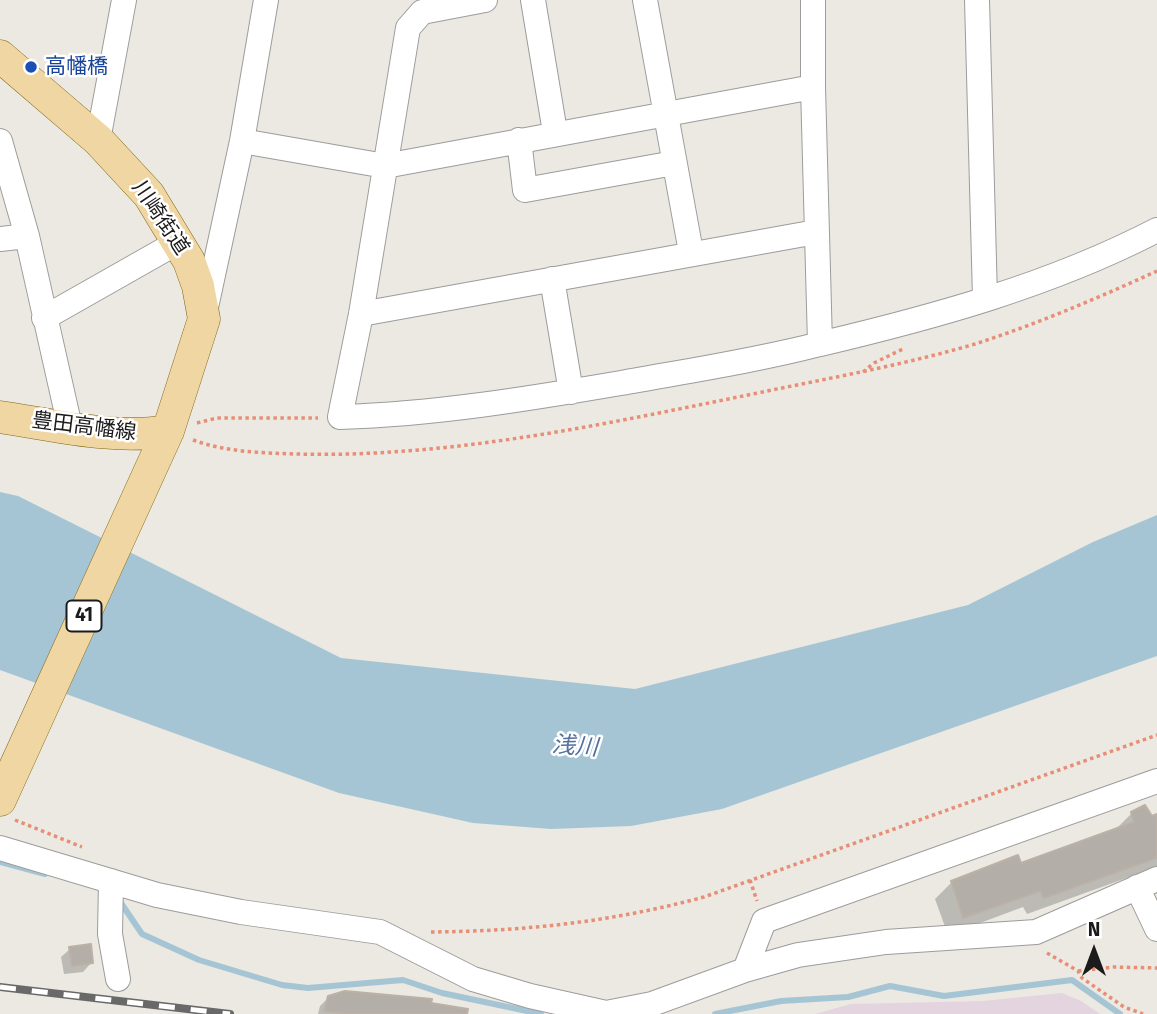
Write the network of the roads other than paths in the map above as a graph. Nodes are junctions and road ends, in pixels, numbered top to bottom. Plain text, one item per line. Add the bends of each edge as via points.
1 (124, 0) edge
2 (266, 0) edge
3 (485, 0) edge
4 (533, 0) edge
5 (645, 0) edge
6 (813, 0) edge
7 (977, 0) edge
8 (0, 56) edge
9 (813, 87) junction
10 (668, 114) junction
11 (555, 132) junction
12 (98, 140) junction
13 (519, 140) junction
14 (0, 141) edge
15 (242, 141) junction
16 (674, 163) junction
17 (385, 166) junction
18 (1157, 230) edge
19 (816, 232) junction
20 (27, 236) junction
21 (0, 239) edge
22 (178, 242) junction
23 (691, 252) junction
24 (552, 279) junction
25 (985, 299) junction
26 (361, 314) junction
27 (44, 318) junction
28 (204, 319) junction
29 (820, 344) junction
30 (571, 392) junction
31 (0, 417) edge
32 (70, 427) junction
33 (167, 431) junction
34 (1157, 781) edge
35 (0, 800) edge
36 (0, 848) edge
37 (111, 881) junction
38 (1147, 883) edge
39 (1157, 929) edge
40 (745, 971) junction
41 (118, 979) dead end
42 (607, 1013) edge

1 - 12 street
2 - 15 street
3 - 17 street via 422,12 408,28
4 - 11 street
5 - 10 street
6 - 9 street
7 - 25 street
8 - 12 main road, 川崎街道 / 41
9 - 10 street
9 - 19 street
10 - 11 street
10 - 16 street
11 - 13 street
12 - 22 main road, 川崎街道 / 41 via 149,195
13 - 16 street via 526,190
13 - 17 street
14 - 20 street
15 - 17 street
15 - 28 street
16 - 23 street
17 - 26 street
18 - 25 street
19 - 23 street
19 - 29 street
20 - 21 street
20 - 27 street
22 - 27 street
22 - 28 main road, 川崎街道 / 41 via 198,286
23 - 24 street
24 - 26 street
24 - 30 street
25 - 29 street via 925,319
26 - 30 street via 340,417 412,415
27 - 32 street
28 - 33 main road, 川崎街道 / 41
29 - 30 street
31 - 32 main road, 豊田高幡線
32 - 33 main road, 豊田高幡線 via 141,435
33 - 35 main road, 41
34 - 40 street via 764,921
36 - 37 street
37 - 41 street via 110,934
37 - 42 street via 242,912 380,932 484,983
38 - 39 street
38 - 40 street via 1036,932 886,942 798,956
40 - 42 street via 652,1004

